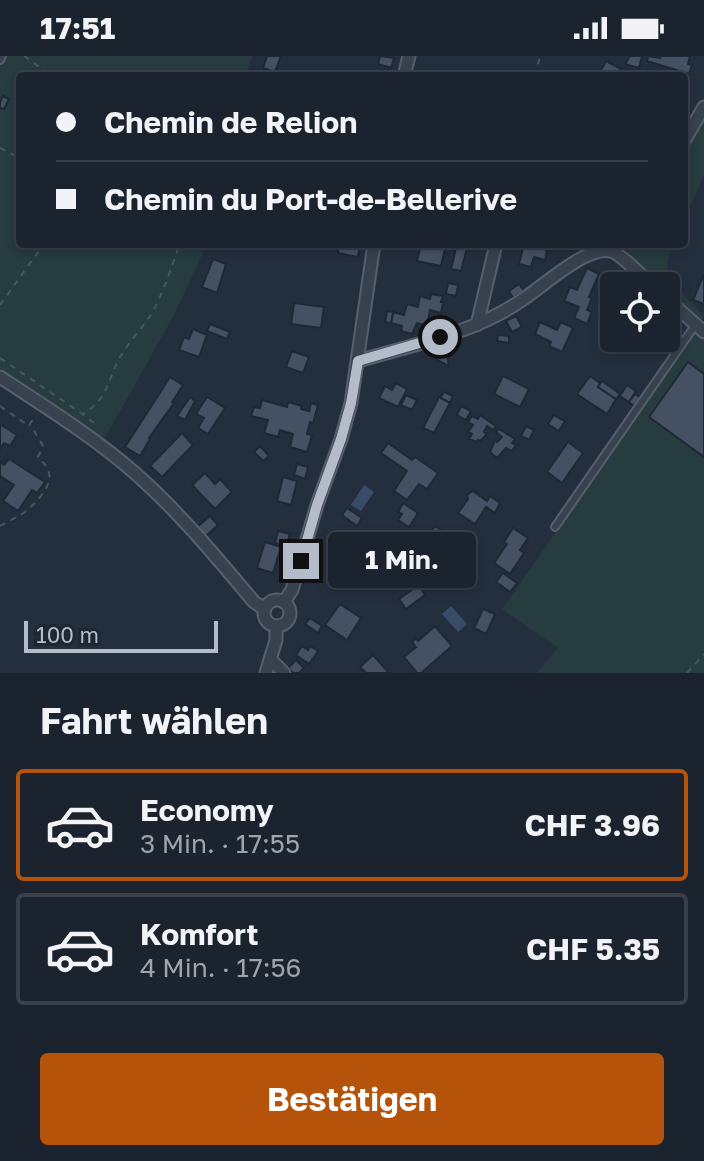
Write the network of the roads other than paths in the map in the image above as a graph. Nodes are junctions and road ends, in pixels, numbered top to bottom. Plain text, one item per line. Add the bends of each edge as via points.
1 (704, 107) edge
2 (688, 134) edge
3 (373, 248) edge
4 (495, 248) edge
5 (616, 248) edge
6 (639, 272) edge
7 (680, 310) edge
8 (477, 325) junction
9 (700, 328) edge
10 (358, 361) junction
11 (0, 377) edge
12 (555, 527) dead end
13 (284, 602) junction
14 (265, 609) junction
15 (276, 626) junction
16 (271, 660) junction
17 (266, 673) edge
18 (284, 673) edge

1 - 2 street
3 - 10 street
4 - 8 street
5 - 6 street
5 - 8 street via 570,265
7 - 9 street
8 - 10 street
9 - 12 lane
10 - 13 street via 341,439
11 - 14 street via 79,428 134,473
13 - 14 street via 271,601
13 - 15 street via 289,617
14 - 15 street via 266,620
15 - 16 street
16 - 17 street
16 - 18 street

